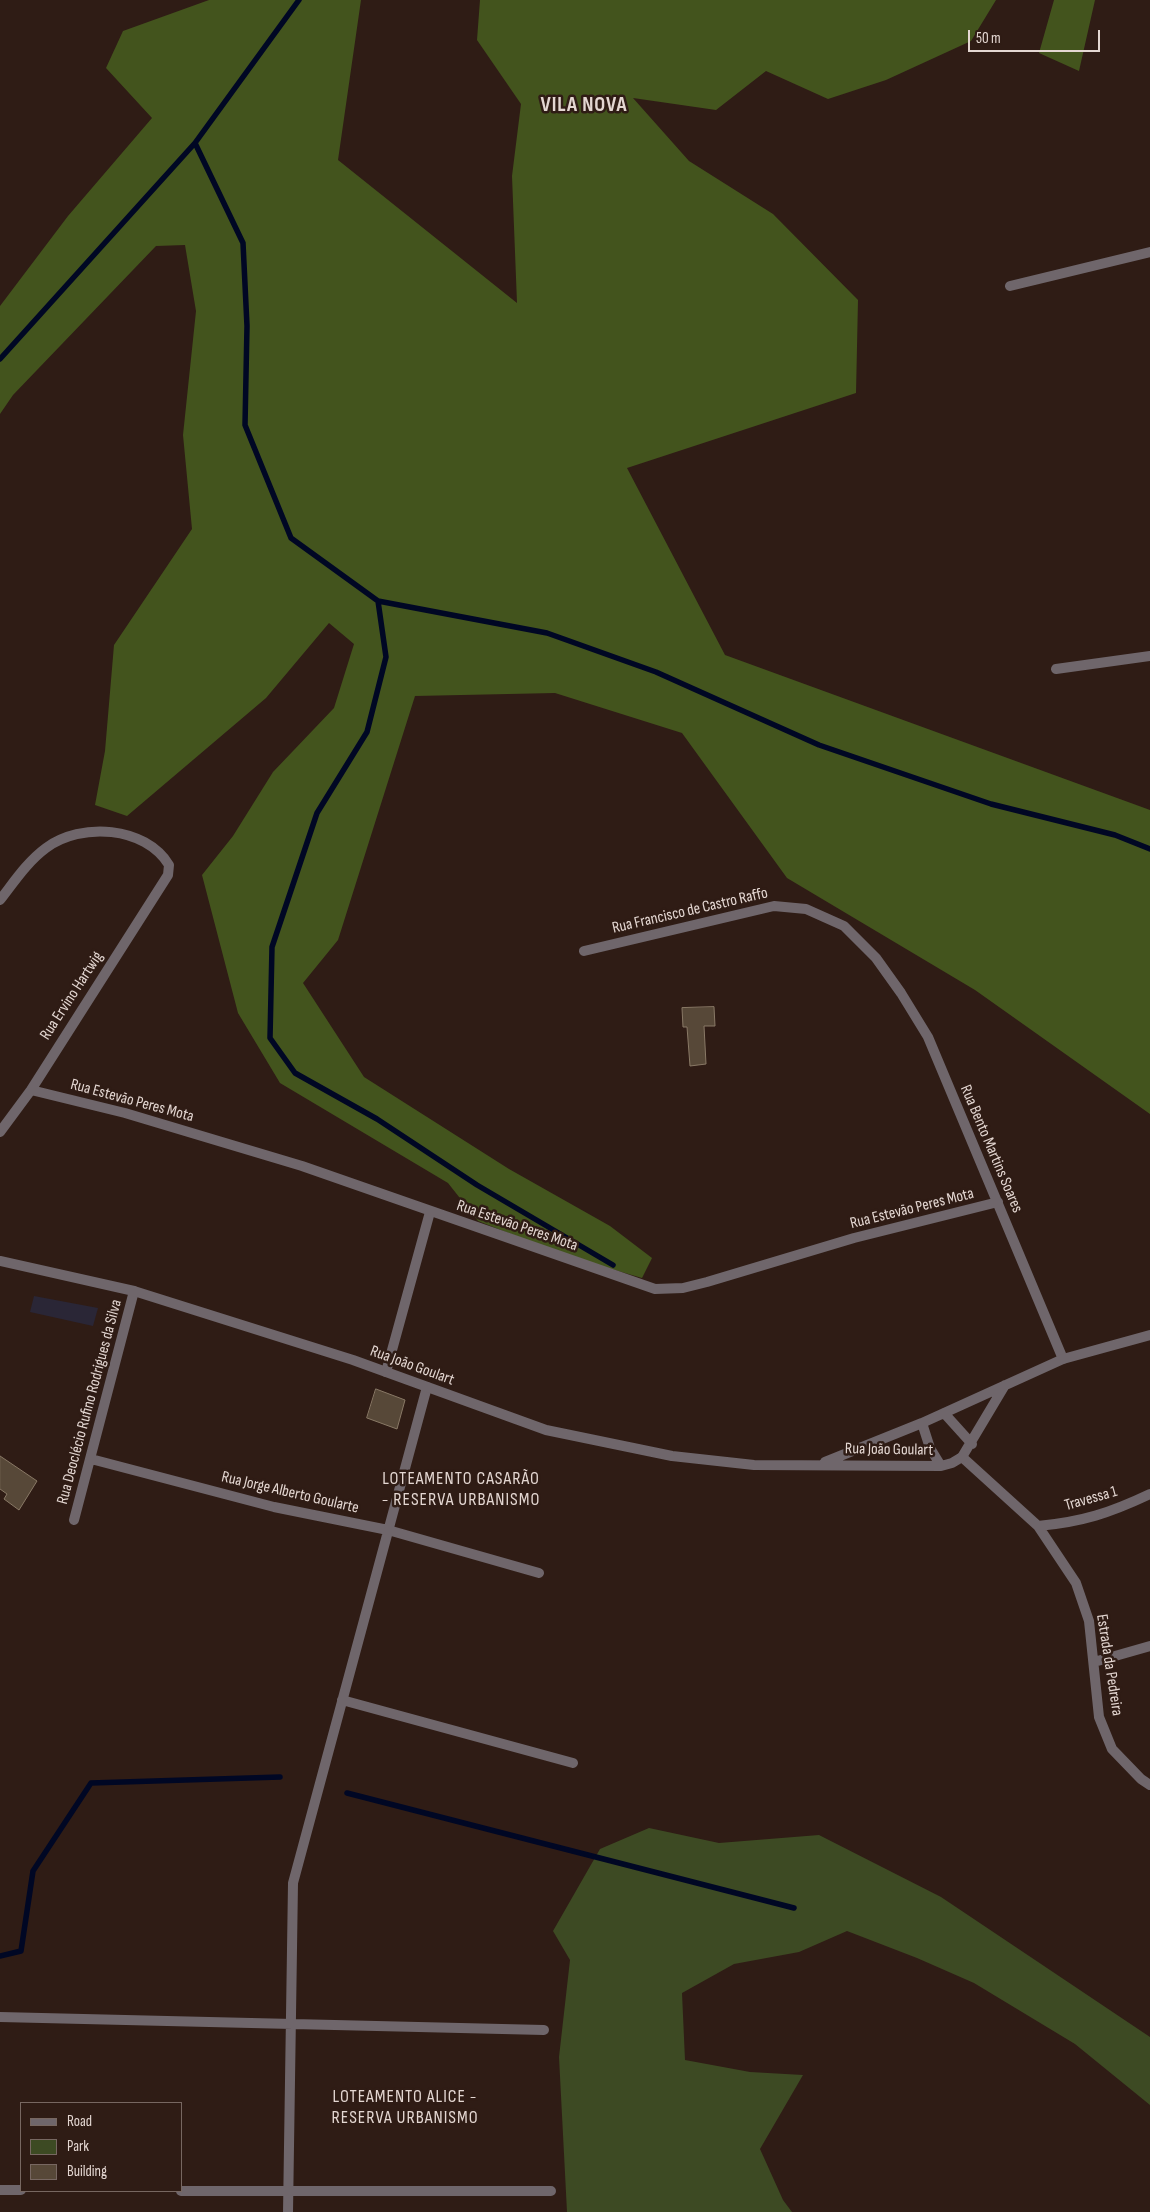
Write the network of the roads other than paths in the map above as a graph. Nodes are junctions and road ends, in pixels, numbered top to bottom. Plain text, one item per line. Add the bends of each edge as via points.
1 (1150, 252) edge
2 (1010, 286) dead end
3 (1150, 656) edge
4 (1056, 669) dead end
5 (0, 900) edge
6 (584, 951) dead end
7 (876, 958) joint
8 (30, 1090) junction
9 (0, 1132) edge
10 (998, 1202) junction
11 (430, 1212) junction
12 (0, 1262) edge
13 (134, 1291) junction
14 (1150, 1335) edge
15 (1063, 1359) junction
16 (386, 1372) junction
17 (1005, 1385) junction
18 (427, 1387) junction
19 (944, 1413) junction
20 (922, 1422) junction
21 (972, 1444) junction
22 (962, 1457) junction
23 (91, 1459) junction
24 (819, 1464) junction
25 (941, 1466) junction
26 (1150, 1494) edge
27 (74, 1520) dead end
28 (1038, 1526) junction
29 (388, 1530) junction
30 (539, 1572) dead end
31 (1150, 1646) edge
32 (1094, 1662) junction
33 (342, 1700) junction
34 (573, 1763) dead end
35 (1150, 1785) edge
36 (0, 2017) edge
37 (292, 2024) junction
38 (544, 2030) dead end
39 (0, 2190) edge
40 (20, 2190) edge
41 (182, 2191) edge
42 (289, 2191) junction
43 (550, 2191) dead end
44 (288, 2212) edge

1 - 2 street
3 - 4 street
5 - 8 street, Rua Ervino Hartwig via 23,870 46,848 77,833 118,832 149,844 169,866 168,875
6 - 7 street, Rua Francisco de Castro Raffo via 774,906 806,909 844,926
7 - 10 street, Rua Bento Martins Soares via 928,1037
8 - 9 street, Rua Ervino Hartwig
8 - 11 street, Rua Estevão Peres Mota via 125,1113 302,1166
10 - 11 street, Rua Estevão Peres Mota via 854,1238 707,1282 683,1288 655,1289
10 - 15 street, Rua Bento Martins Soares
11 - 16 street
12 - 13 street, Rua João Goulart
13 - 16 street, Rua João Goulart
13 - 23 street, Rua Deoclécio Rufino Rodrigues da Silva
14 - 15 street, Rua João Goulart
15 - 17 street, Rua João Goulart
16 - 18 street, Rua João Goulart
17 - 19 street, Rua João Goulart
17 - 21 street, Rua João Goulart
18 - 24 street, Rua João Goulart via 546,1430 672,1456 754,1465
18 - 29 street
19 - 20 street, Rua João Goulart
19 - 21 street
20 - 24 street, Rua João Goulart
20 - 25 street via 930,1448
21 - 22 street, Rua João Goulart
22 - 25 street, Rua João Goulart
22 - 28 street, Estrada da Pedreira
23 - 27 street, Rua Deoclécio Rufino Rodrigues da Silva
23 - 29 street, Rua Jorge Alberto Goularte via 274,1507
24 - 25 street, Rua João Goulart
26 - 28 street, Travessa 1 via 1101,1516
28 - 32 street, Estrada da Pedreira via 1076,1583 1089,1621
29 - 30 street, Rua Jorge Alberto Goularte
29 - 33 street
31 - 32 street
32 - 35 street, Estrada da Pedreira via 1099,1717 1112,1749
33 - 34 street
33 - 37 street via 293,1883
36 - 37 street
37 - 38 street
37 - 42 street
39 - 40 street
41 - 42 street
42 - 43 street
42 - 44 street

